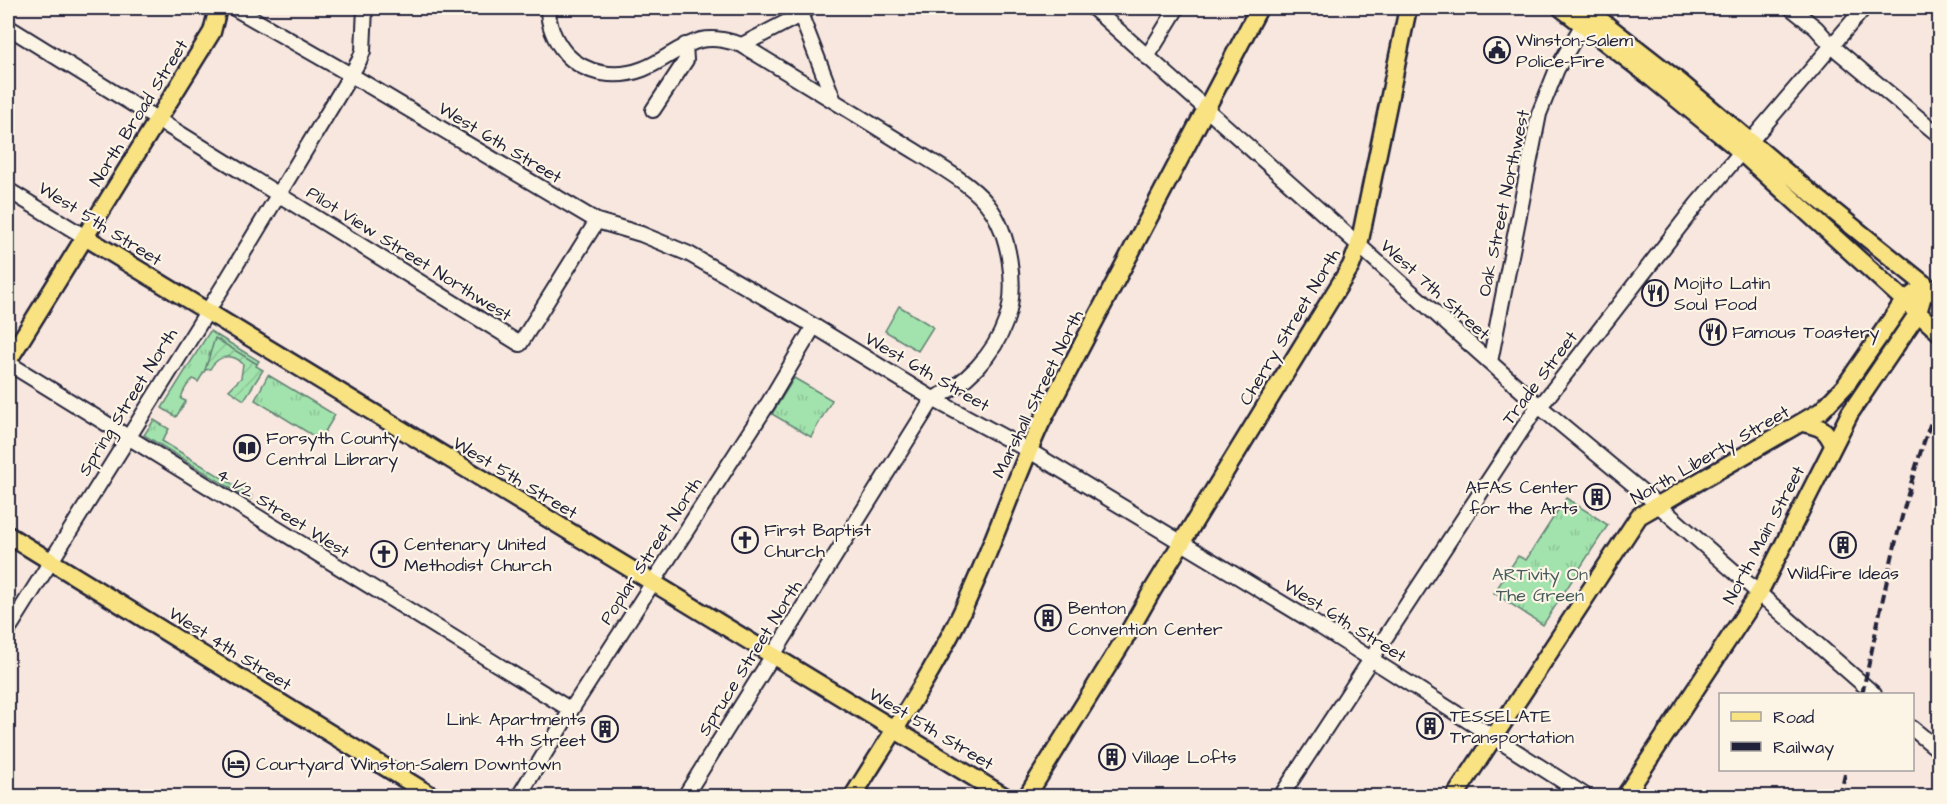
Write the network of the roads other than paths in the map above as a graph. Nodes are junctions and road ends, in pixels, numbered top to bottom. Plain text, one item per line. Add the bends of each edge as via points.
1 (218, 8) edge
2 (234, 8) edge
3 (365, 8) edge
4 (548, 8) edge
5 (1093, 8) edge
6 (1177, 8) edge
7 (1259, 8) edge
8 (1408, 8) edge
9 (1561, 8) edge
10 (1791, 8) edge
11 (1864, 8) edge
12 (803, 10) edge
13 (1584, 16) edge
14 (8, 27) edge
15 (685, 45) junction
16 (742, 45) junction
17 (1832, 46) junction
18 (1147, 57) junction
19 (351, 75) junction
20 (834, 101) junction
21 (1206, 109) junction
22 (653, 110) dead end
23 (158, 119) junction
24 (1940, 136) edge
25 (1746, 147) junction
26 (8, 190) edge
27 (279, 194) junction
28 (597, 221) junction
29 (85, 237) junction
30 (1359, 245) junction
31 (1926, 285) junction
32 (1940, 297) edge
33 (1904, 301) junction
34 (206, 312) junction
35 (1918, 314) junction
36 (814, 326) junction
37 (1940, 333) edge
38 (8, 362) edge
39 (1490, 362) junction
40 (933, 399) junction
41 (1539, 406) junction
42 (1803, 423) junction
43 (126, 437) junction
44 (1833, 446) junction
45 (1028, 450) junction
46 (1657, 504) junction
47 (8, 535) edge
48 (1181, 543) junction
49 (49, 561) junction
50 (652, 584) junction
51 (1759, 593) junction
52 (8, 630) edge
53 (772, 655) junction
54 (1371, 659) junction
55 (1873, 693) edge
56 (571, 711) junction
57 (895, 730) junction
58 (1914, 730) edge
59 (1494, 737) junction
60 (1940, 751) edge
61 (432, 796) edge
62 (519, 796) edge
63 (685, 796) edge
64 (853, 796) edge
65 (1004, 796) edge
66 (1027, 796) edge
67 (1281, 796) edge
68 (1455, 796) edge
69 (1586, 796) edge
70 (1625, 796) edge

1 - 23 main road, North Broad Street via 212,33
2 - 19 street, West 6th Street
3 - 19 street, Spring Street North via 363,51
4 - 15 street via 550,26 564,51 580,65 601,73 643,69
5 - 18 street, West 7th Street
6 - 18 street
7 - 21 main road, Marshall Street North
8 - 30 main road, Cherry Street North
9 - 13 main road
10 - 17 street
11 - 17 street, Trade Street
12 - 16 street
12 - 20 street
13 - 25 main road via 1671,93
13 - 39 street, Oak Street Northwest via 1539,114
14 - 23 street, Pilot View Street Northwest
15 - 16 street via 716,39
15 - 22 street via 686,60
16 - 20 street, Spruce Street North
17 - 24 street
17 - 25 street, Trade Street
18 - 21 street, West 7th Street
19 - 27 street, Spring Street North
19 - 28 street, West 6th Street
20 - 40 street, Spruce Street North via 975,192 997,218 1003,233 1011,273 1008,315 994,346 973,371
21 - 30 street, West 7th Street
21 - 45 main road, Marshall Street North
23 - 27 street, Pilot View Street Northwest
23 - 29 main road, North Broad Street
25 - 31 main road via 1811,193
25 - 33 main road
25 - 41 street, Trade Street via 1673,233
26 - 29 street, West 5th Street
27 - 28 street, Pilot View Street Northwest via 520,344
27 - 34 street, Spring Street North
28 - 36 street, West 6th Street via 689,254
29 - 34 main road, West 5th Street
29 - 38 main road, North Broad Street
30 - 39 street, West 7th Street
30 - 48 main road, Cherry Street North via 1345,277
31 - 32 main road
31 - 33 main road, North Liberty Street
31 - 35 main road, North Main Street
33 - 35 main road
33 - 42 main road, North Liberty Street via 1838,395
34 - 43 street, Spring Street North
34 - 50 main road, West 5th Street
35 - 37 main road
35 - 44 main road, North Main Street via 1860,397
36 - 40 street, West 6th Street
36 - 50 street, Poplar Street North
38 - 43 street, 4 1/2 Street West
39 - 41 street, West 7th Street
40 - 45 street, West 6th Street
40 - 53 street, Spruce Street North
41 - 46 street, West 7th Street
41 - 54 street, Trade Street
42 - 44 main road via 1823,430
42 - 46 main road, North Liberty Street
43 - 49 street, Spring Street North
43 - 56 street, 4 1/2 Street West
44 - 51 main road, North Main Street
45 - 48 street, West 6th Street
45 - 57 main road, Marshall Street North via 958,620
46 - 51 street, West 7th Street
46 - 59 main road, North Liberty Street via 1634,521
47 - 49 main road, West 4th Street
48 - 54 street, West 6th Street
48 - 66 main road, Cherry Street North
49 - 52 street, Spring Street North
49 - 61 main road, West 4th Street
50 - 53 main road, West 5th Street
50 - 56 street, Poplar Street North
51 - 55 street, West 7th Street
51 - 70 main road, North Main Street
53 - 57 main road, West 5th Street
53 - 63 street, Spruce Street North
54 - 59 street, West 6th Street
54 - 67 street, Trade Street
56 - 62 street, Poplar Street North
57 - 64 main road, Marshall Street North
57 - 65 main road, West 5th Street
58 - 60 street
59 - 68 main road, North Liberty Street
59 - 69 street, West 6th Street

